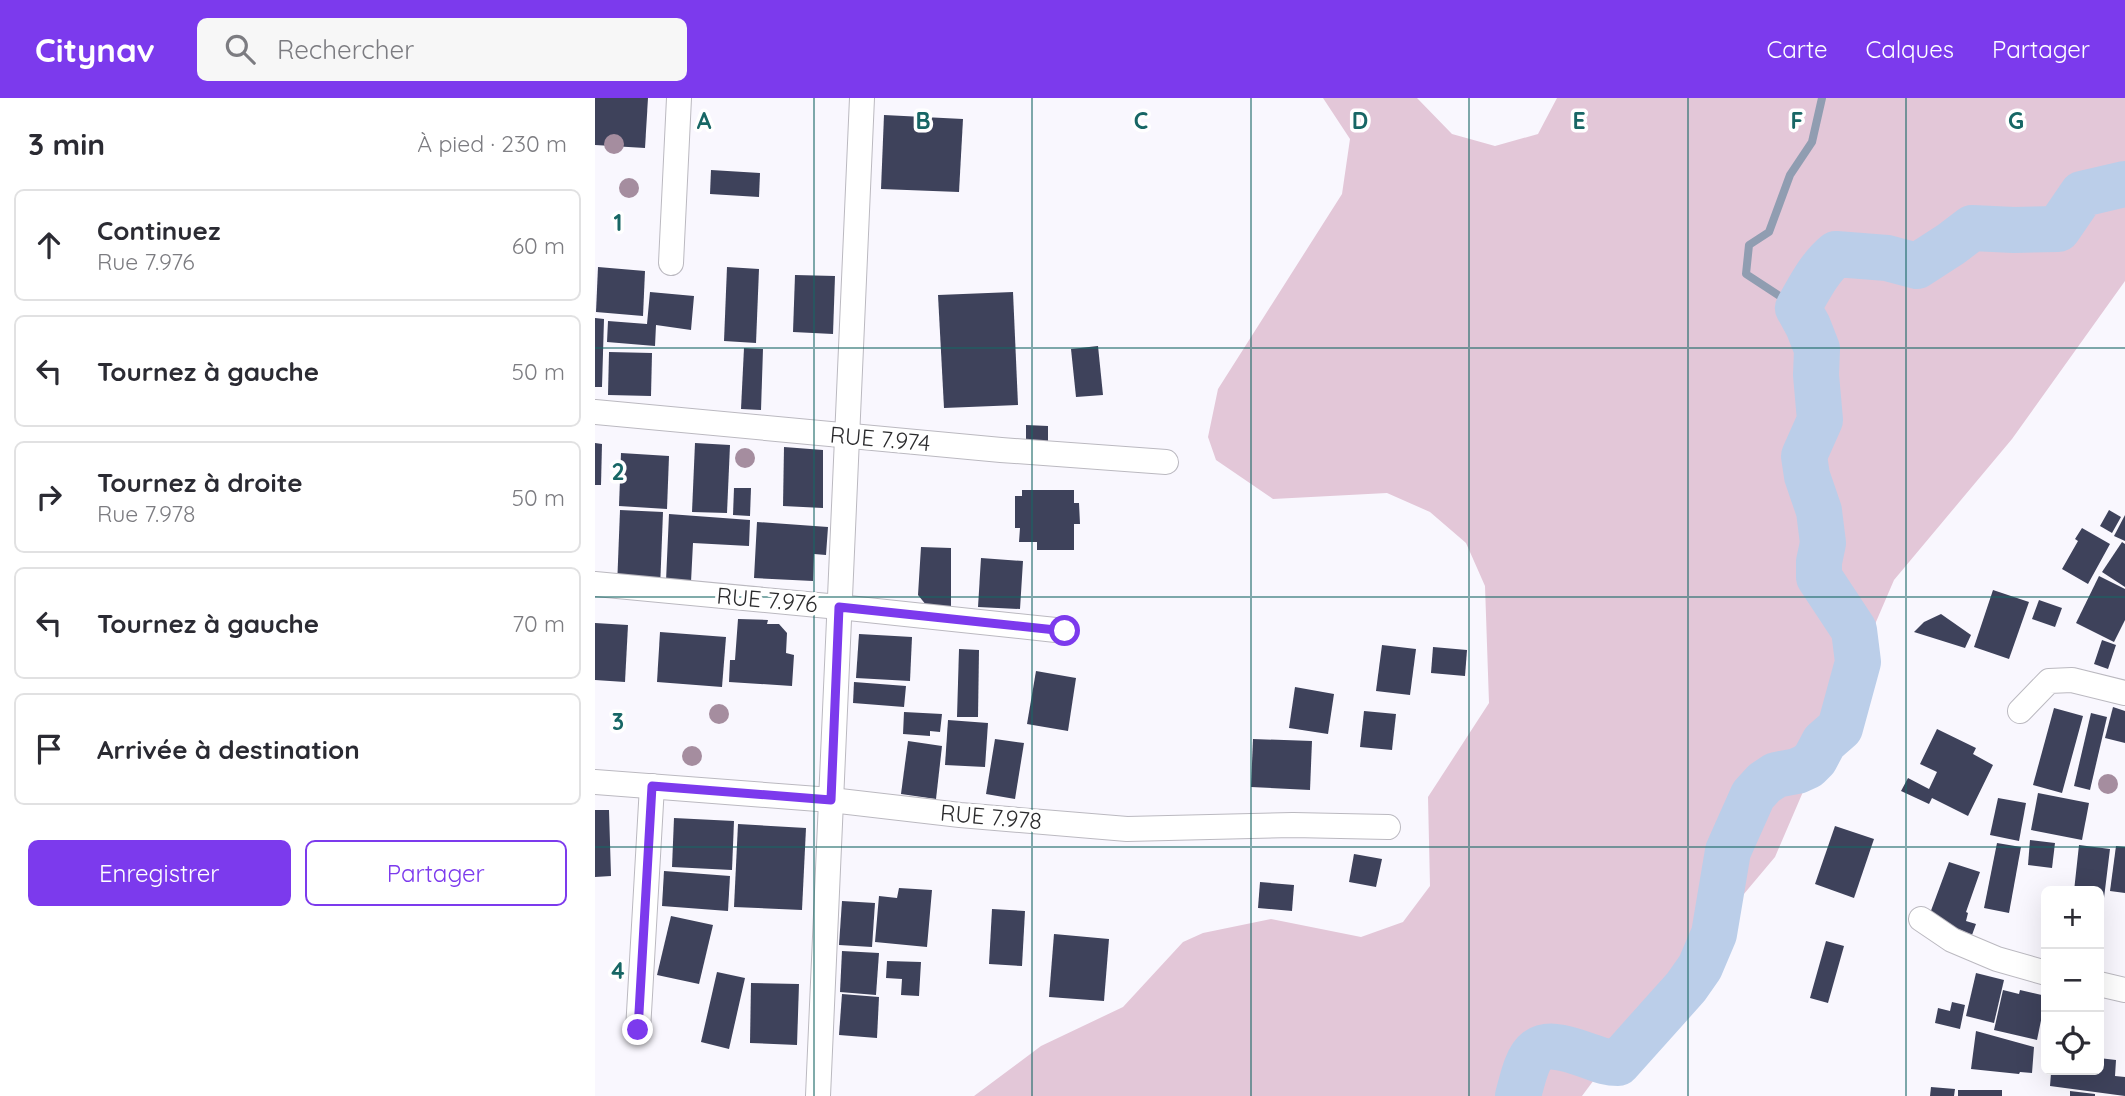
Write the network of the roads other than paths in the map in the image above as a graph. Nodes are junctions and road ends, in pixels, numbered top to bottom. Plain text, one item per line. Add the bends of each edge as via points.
1 (679, 98) edge
2 (862, 98) edge
3 (671, 263) dead end
4 (595, 412) edge
5 (846, 436) junction
6 (1166, 463) dead end
7 (595, 584) edge
8 (839, 607) junction
9 (1065, 631) dead end
10 (2125, 693) edge
11 (2020, 711) dead end
12 (595, 782) edge
13 (652, 786) junction
14 (831, 800) junction
15 (1388, 827) dead end
16 (1921, 919) dead end
17 (2041, 972) edge
18 (2104, 985) edge
19 (2125, 990) edge
20 (638, 1030) dead end
21 (818, 1096) edge

1 - 3 street
2 - 5 street
4 - 5 street, RUE 7.974
5 - 6 street, RUE 7.974
5 - 8 street
7 - 8 street, RUE 7.976
8 - 9 street, RUE 7.976
8 - 14 street
10 - 11 street via 2072,680 2049,681
12 - 13 street, RUE 7.978
13 - 14 street, RUE 7.978
13 - 20 street
14 - 15 street, RUE 7.978 via 1127,829
14 - 21 street
16 - 17 street via 1952,940
18 - 19 street

